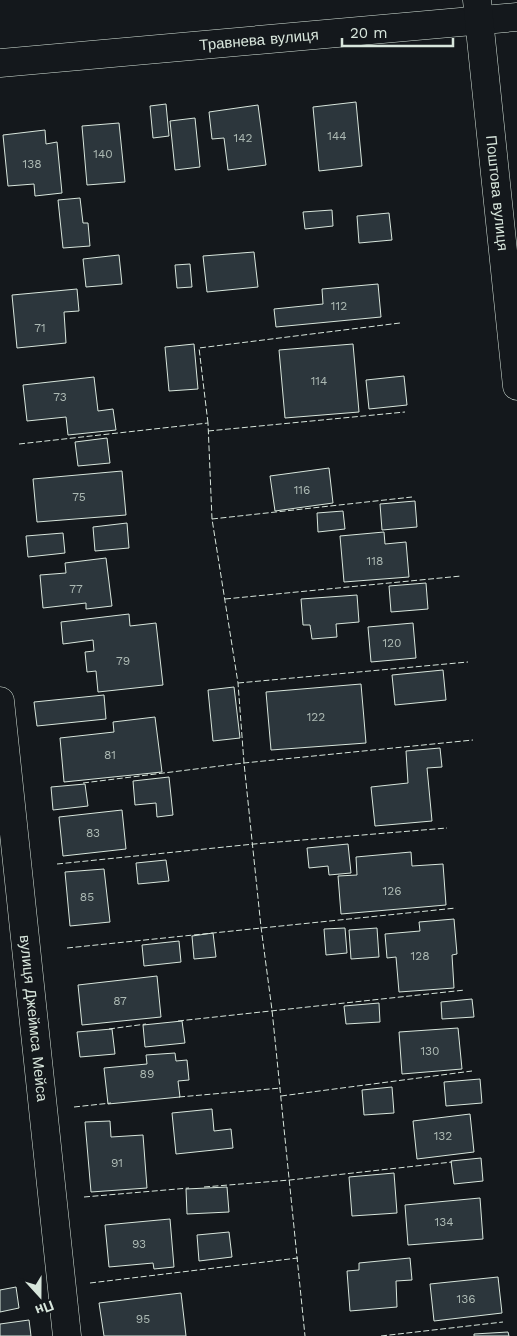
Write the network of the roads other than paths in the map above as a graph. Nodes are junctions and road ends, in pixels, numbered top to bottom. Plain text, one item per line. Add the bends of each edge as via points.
1 (478, 10) edge
2 (517, 17) edge
3 (0, 63) edge
4 (517, 386) edge
5 (0, 701) edge
6 (67, 1336) edge

1 - 2 street, Травнева вулиця
1 - 3 street, Травнева вулиця
1 - 4 street, Поштова вулиця
5 - 6 street, вулиця Джеймса Мейса

